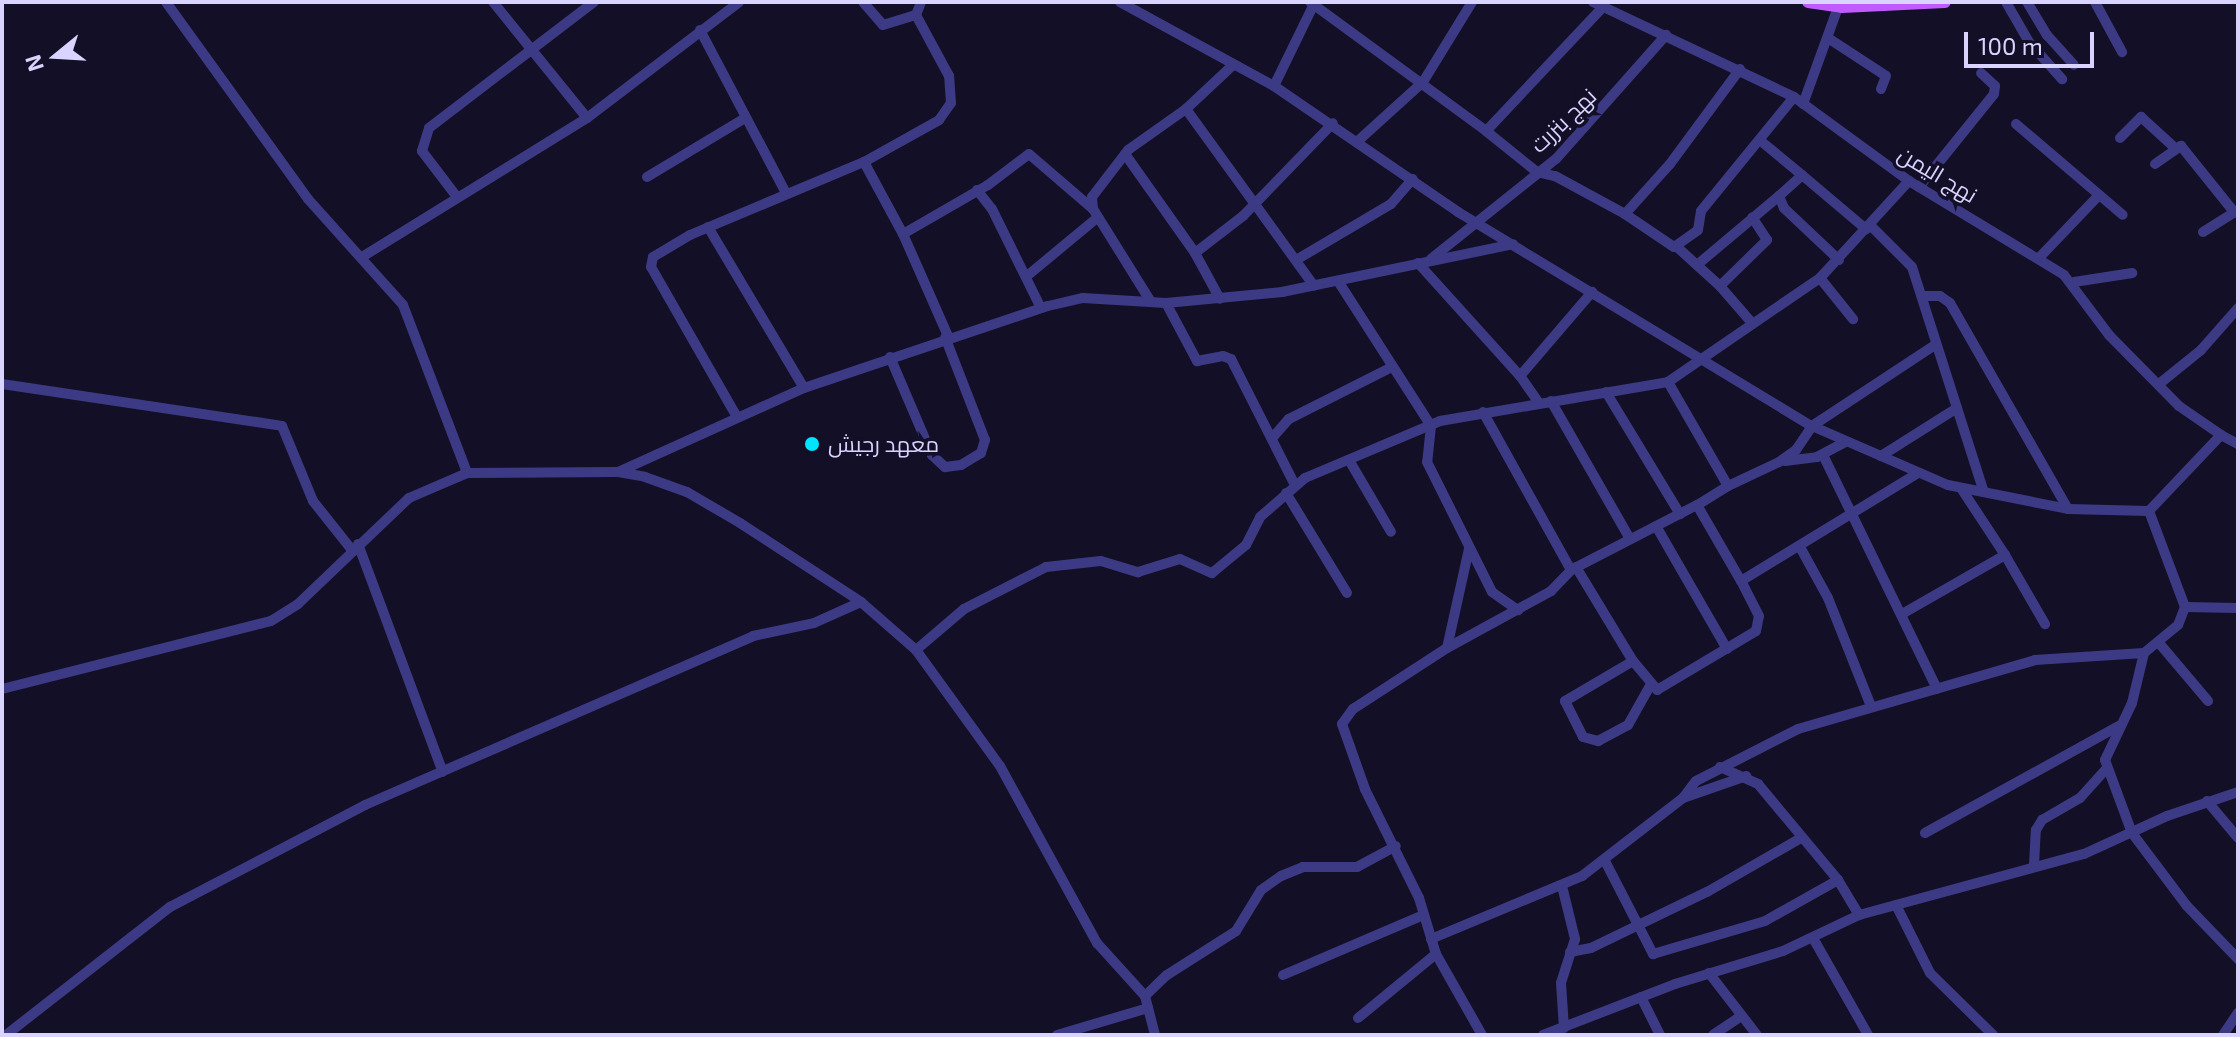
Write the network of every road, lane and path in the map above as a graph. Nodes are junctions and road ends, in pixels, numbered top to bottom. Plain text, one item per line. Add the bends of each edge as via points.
1 (166, 2) edge
2 (493, 2) edge
3 (594, 2) edge
4 (739, 2) edge
5 (863, 2) edge
6 (921, 2) edge
7 (1120, 2) edge
8 (1472, 2) edge
9 (1808, 2) edge
10 (1945, 2) edge
11 (2006, 2) edge
12 (2027, 2) edge
13 (2095, 2) edge
14 (1313, 3) edge
15 (1598, 4) edge
16 (1908, 4) edge
17 (1841, 5) edge
18 (916, 15) junction
19 (700, 30) junction
20 (1666, 35) junction
21 (1828, 38) junction
22 (532, 51) junction
23 (2122, 52) dead end
24 (1233, 65) junction
25 (2074, 65) dead end
26 (1740, 69) junction
27 (1981, 73) dead end
28 (2062, 79) dead end
29 (1423, 82) junction
30 (1274, 86) junction
31 (1881, 89) dead end
32 (1799, 100) junction
33 (1186, 109) junction
34 (587, 118) junction
35 (745, 118) junction
36 (1333, 123) junction
37 (2016, 124) dead end
38 (1486, 131) junction
39 (2120, 138) dead end
40 (1359, 140) junction
41 (1762, 142) junction
42 (2174, 147) junction
43 (1125, 154) junction
44 (864, 162) junction
45 (2155, 164) dead end
46 (1537, 172) junction
47 (1802, 175) junction
48 (647, 177) dead end
49 (1413, 179) junction
50 (1914, 184) junction
51 (977, 190) junction
52 (786, 193) junction
53 (1779, 196) junction
54 (2098, 196) junction
55 (457, 197) junction
56 (1255, 203) junction
57 (2236, 211) edge
58 (1095, 213) junction
59 (1625, 214) junction
60 (2123, 215) dead end
61 (1752, 217) junction
62 (1478, 224) junction
63 (708, 227) junction
64 (1868, 227) junction
65 (2203, 232) dead end
66 (903, 234) junction
67 (1513, 244) junction
68 (1677, 247) junction
69 (1195, 253) junction
70 (362, 257) junction
71 (2039, 258) junction
72 (1296, 260) junction
73 (1839, 260) junction
74 (1423, 262) junction
75 (1697, 265) junction
76 (2132, 273) dead end
77 (1027, 276) junction
78 (1820, 278) junction
79 (1338, 281) junction
80 (2074, 282) junction
81 (1314, 286) junction
82 (1720, 286) junction
83 (1592, 292) junction
84 (1922, 296) junction
85 (1220, 299) junction
86 (1151, 302) junction
87 (1166, 303) junction
88 (1041, 308) junction
89 (2238, 308) edge
90 (1853, 319) dead end
91 (1752, 323) junction
92 (946, 336) junction
93 (1935, 345) junction
94 (890, 357) junction
95 (1701, 360) junction
96 (1392, 367) junction
97 (1520, 376) junction
98 (1668, 382) junction
99 (2, 384) edge
100 (2159, 384) junction
101 (804, 388) junction
102 (1606, 392) junction
103 (1551, 401) junction
104 (1539, 403) junction
105 (1957, 408) junction
106 (1483, 412) junction
107 (737, 417) junction
108 (1431, 426) junction
109 (1812, 426) junction
110 (2221, 435) junction
111 (1274, 436) junction
112 (1845, 442) junction
113 (2238, 444) edge
114 (1823, 455) junction
115 (1881, 456) junction
116 (1349, 460) junction
117 (1779, 462) junction
118 (618, 472) junction
119 (467, 473) junction
120 (1916, 474) junction
121 (1295, 485) junction
122 (1728, 486) junction
123 (1961, 488) junction
124 (1984, 492) junction
125 (1286, 493) junction
126 (1697, 505) junction
127 (2068, 509) junction
128 (2149, 511) junction
129 (1680, 514) junction
130 (1852, 516) junction
131 (1656, 526) junction
132 (1391, 532) dead end
133 (1630, 539) junction
134 (355, 547) junction
135 (1800, 547) junction
136 (1469, 549) junction
137 (2005, 555) junction
138 (1574, 569) junction
139 (1741, 581) junction
140 (1347, 593) dead end
141 (861, 602) junction
142 (2185, 607) junction
143 (2238, 608) edge
144 (1518, 610) junction
145 (1902, 614) junction
146 (2045, 624) dead end
147 (2159, 643) junction
148 (1447, 648) junction
149 (1727, 649) junction
150 (916, 650) junction
151 (2144, 653) junction
152 (1633, 661) junction
153 (1650, 686) junction
154 (2, 689) edge
155 (1937, 689) junction
156 (2208, 701) dead end
157 (1871, 706) junction
158 (2121, 725) junction
159 (1720, 767) junction
160 (2106, 769) junction
161 (443, 772) junction
162 (1746, 776) junction
163 (2238, 792) edge
164 (1683, 798) junction
165 (2207, 801) junction
166 (1925, 833) dead end
167 (2132, 833) junction
168 (1801, 838) junction
169 (2238, 838) edge
170 (1396, 846) junction
171 (1605, 861) junction
172 (2034, 865) junction
173 (1838, 880) junction
174 (1562, 886) junction
175 (1896, 905) junction
176 (1424, 915) junction
177 (1859, 915) junction
178 (1637, 927) junction
179 (1813, 938) junction
180 (1431, 939) junction
181 (1570, 952) junction
182 (1436, 954) junction
183 (2238, 959) edge
184 (1709, 973) junction
185 (1283, 975) dead end
186 (1145, 996) junction
187 (1641, 997) junction
188 (1148, 1008) junction
189 (2238, 1013) edge
190 (1741, 1016) junction
191 (1358, 1018) dead end
192 (1564, 1028) junction
193 (6, 1035) edge
194 (1057, 1035) edge
195 (1155, 1035) edge
196 (1482, 1035) edge
197 (1543, 1035) edge
198 (1660, 1035) edge
199 (1713, 1035) edge
200 (1757, 1035) edge
201 (1868, 1035) edge
202 (1993, 1035) edge
203 (2223, 1035) edge

1 - 70 street via 308,199
2 - 22 street
3 - 22 street
4 - 19 street
5 - 18 street via 883,25
6 - 18 street
7 - 24 street
8 - 29 street
9 - 17 main road
10 - 16 main road
11 - 28 street via 2029,42
12 - 25 street
13 - 23 street
14 - 29 street
14 - 30 street
15 - 20 street, نهج اليمن
15 - 38 street
16 - 17 main road
17 - 21 street
18 - 44 street via 949,76 951,103 939,120
19 - 34 street
19 - 35 street
20 - 26 street, نهج اليمن
20 - 46 street, نهج بنزرت via 1609,105
21 - 31 street via 1886,76
21 - 32 street
22 - 34 street
22 - 55 street via 423,137 422,151
24 - 30 street
24 - 33 street
26 - 32 street, نهج اليمن
26 - 59 street via 1670,164
27 - 50 street via 1995,86 1994,94
29 - 38 street
29 - 40 street
30 - 36 street
32 - 41 street
32 - 50 street, نهج اليمن
33 - 43 street
33 - 56 street
34 - 55 street
35 - 48 street
35 - 52 street
36 - 40 street
36 - 56 street
37 - 54 street
38 - 46 street
39 - 42 street via 2141,117
40 - 49 street
41 - 47 street
41 - 68 street via 1701,211 1698,230
42 - 45 street
42 - 57 street via 2181,146
43 - 58 street via 1094,190
43 - 69 street
44 - 52 street
44 - 66 street
46 - 59 street via 1555,176
46 - 62 street, نهج بنزرت
47 - 53 street
47 - 64 street
49 - 62 street
49 - 72 street via 1391,204
50 - 64 street
50 - 71 street, نهج اليمن
51 - 58 street via 1023,155 1033,155
51 - 66 street
51 - 77 street
52 - 63 street
53 - 61 street
53 - 73 street via 1784,208
54 - 60 street
54 - 71 street
55 - 70 street
56 - 69 street
56 - 72 street
57 - 65 street
58 - 77 street
58 - 86 street
59 - 68 street
61 - 75 street
61 - 82 street via 1767,240
62 - 67 street
62 - 74 street, نهج بنزرت
63 - 101 street
63 - 107 street via 650,262
64 - 73 street
64 - 84 street via 1907,258
66 - 92 street
67 - 74 street
67 - 83 street
68 - 75 street
69 - 85 street
70 - 119 street via 412,322
71 - 80 street, نهج اليمن
72 - 81 street
73 - 78 street
74 - 79 street
74 - 97 street
75 - 82 street
76 - 80 street
77 - 88 street
78 - 90 street
78 - 91 street
79 - 81 street
79 - 96 street
80 - 100 street, نهج اليمن via 2109,335
81 - 85 street
82 - 91 street
83 - 95 street
83 - 97 street
84 - 93 street
84 - 127 street via 1940,296 1950,303
85 - 87 street
86 - 87 street
86 - 88 street via 1083,298
87 - 111 street via 1197,361 1231,359
88 - 92 street
89 - 100 street via 2201,350
91 - 95 street
92 - 94 street
92 - 94 street via 985,440 981,453 961,465 945,467 932,455
93 - 105 street
93 - 109 street
94 - 101 street
95 - 98 street
95 - 109 street
96 - 108 street
96 - 111 street via 1289,419
97 - 104 street
98 - 102 street
98 - 122 street
99 - 134 street via 282,426 313,501
100 - 110 street, نهج اليمن via 2179,406
101 - 107 street
102 - 103 street
102 - 129 street
103 - 104 street
103 - 133 street
104 - 106 street
105 - 115 street
105 - 124 street
106 - 108 street
106 - 138 street
107 - 118 street
108 - 116 street
108 - 136 street via 1427,462
109 - 112 street
109 - 117 street via 1796,450
110 - 113 street, نهج اليمن
110 - 128 street
111 - 121 street
112 - 114 street
112 - 115 street
114 - 117 street
114 - 130 street
115 - 120 street
116 - 121 street
116 - 132 street
117 - 122 street
118 - 119 street
118 - 141 street via 687,492
119 - 134 street via 409,498
120 - 123 street
120 - 130 street
121 - 125 street
122 - 126 street
123 - 124 street
123 - 137 street
124 - 127 street
125 - 140 street
125 - 150 street via 1260,517 1246,545 1212,573 1180,559 1138,572 1101,561 1046,567 964,609
126 - 129 street
126 - 139 street
127 - 128 street
128 - 142 street
129 - 131 street
130 - 135 street
130 - 145 street
131 - 133 street
131 - 149 street
133 - 138 street
134 - 154 street via 298,604 254,629
134 - 161 street
135 - 139 street
135 - 157 street via 1828,598
136 - 144 street via 1495,595
136 - 148 street
137 - 145 street
137 - 146 street
138 - 144 street via 1561,585
138 - 152 street
139 - 149 street via 1760,624
141 - 150 street
141 - 161 street via 814,623 753,636
142 - 143 street
142 - 147 street via 2178,625
144 - 148 street
145 - 155 street
147 - 151 street
147 - 156 street
148 - 170 street via 1353,709 1342,724 1365,789
149 - 153 street via 1667,686
150 - 186 street via 1000,766 1097,943
151 - 155 street via 2035,660
151 - 158 street
152 - 153 street
152 - 153 street via 1565,701 1583,737 1598,741 1624,728
155 - 157 street
157 - 159 street via 1798,729
158 - 160 street via 2108,750
158 - 166 street
159 - 162 street
159 - 164 street via 1696,781
160 - 167 street
160 - 172 street via 2080,798 2042,820 2036,830
161 - 193 street via 365,805 170,907
162 - 164 street
162 - 168 street
163 - 165 street
164 - 171 street
165 - 167 street
165 - 169 street
167 - 172 street via 2084,854
167 - 183 street via 2187,906
168 - 173 street
168 - 178 street
170 - 176 street
170 - 186 street via 1357,867 1303,867 1281,876 1261,890 1236,931 1177,968
171 - 174 street
171 - 178 street
172 - 175 street
173 - 177 street
173 - 178 street via 1765,921 1658,953 1648,952
174 - 180 street
174 - 181 street via 1575,934
175 - 177 street
175 - 202 street via 1930,973
176 - 180 street
176 - 185 street
177 - 179 street
178 - 181 street
179 - 184 street
179 - 201 street
180 - 182 street
181 - 192 street via 1561,983
182 - 191 street
182 - 196 street
184 - 187 street
184 - 190 street
186 - 188 street
187 - 192 street
187 - 198 street
188 - 194 street
188 - 195 street
189 - 203 street
190 - 199 street
190 - 200 street
192 - 197 street

